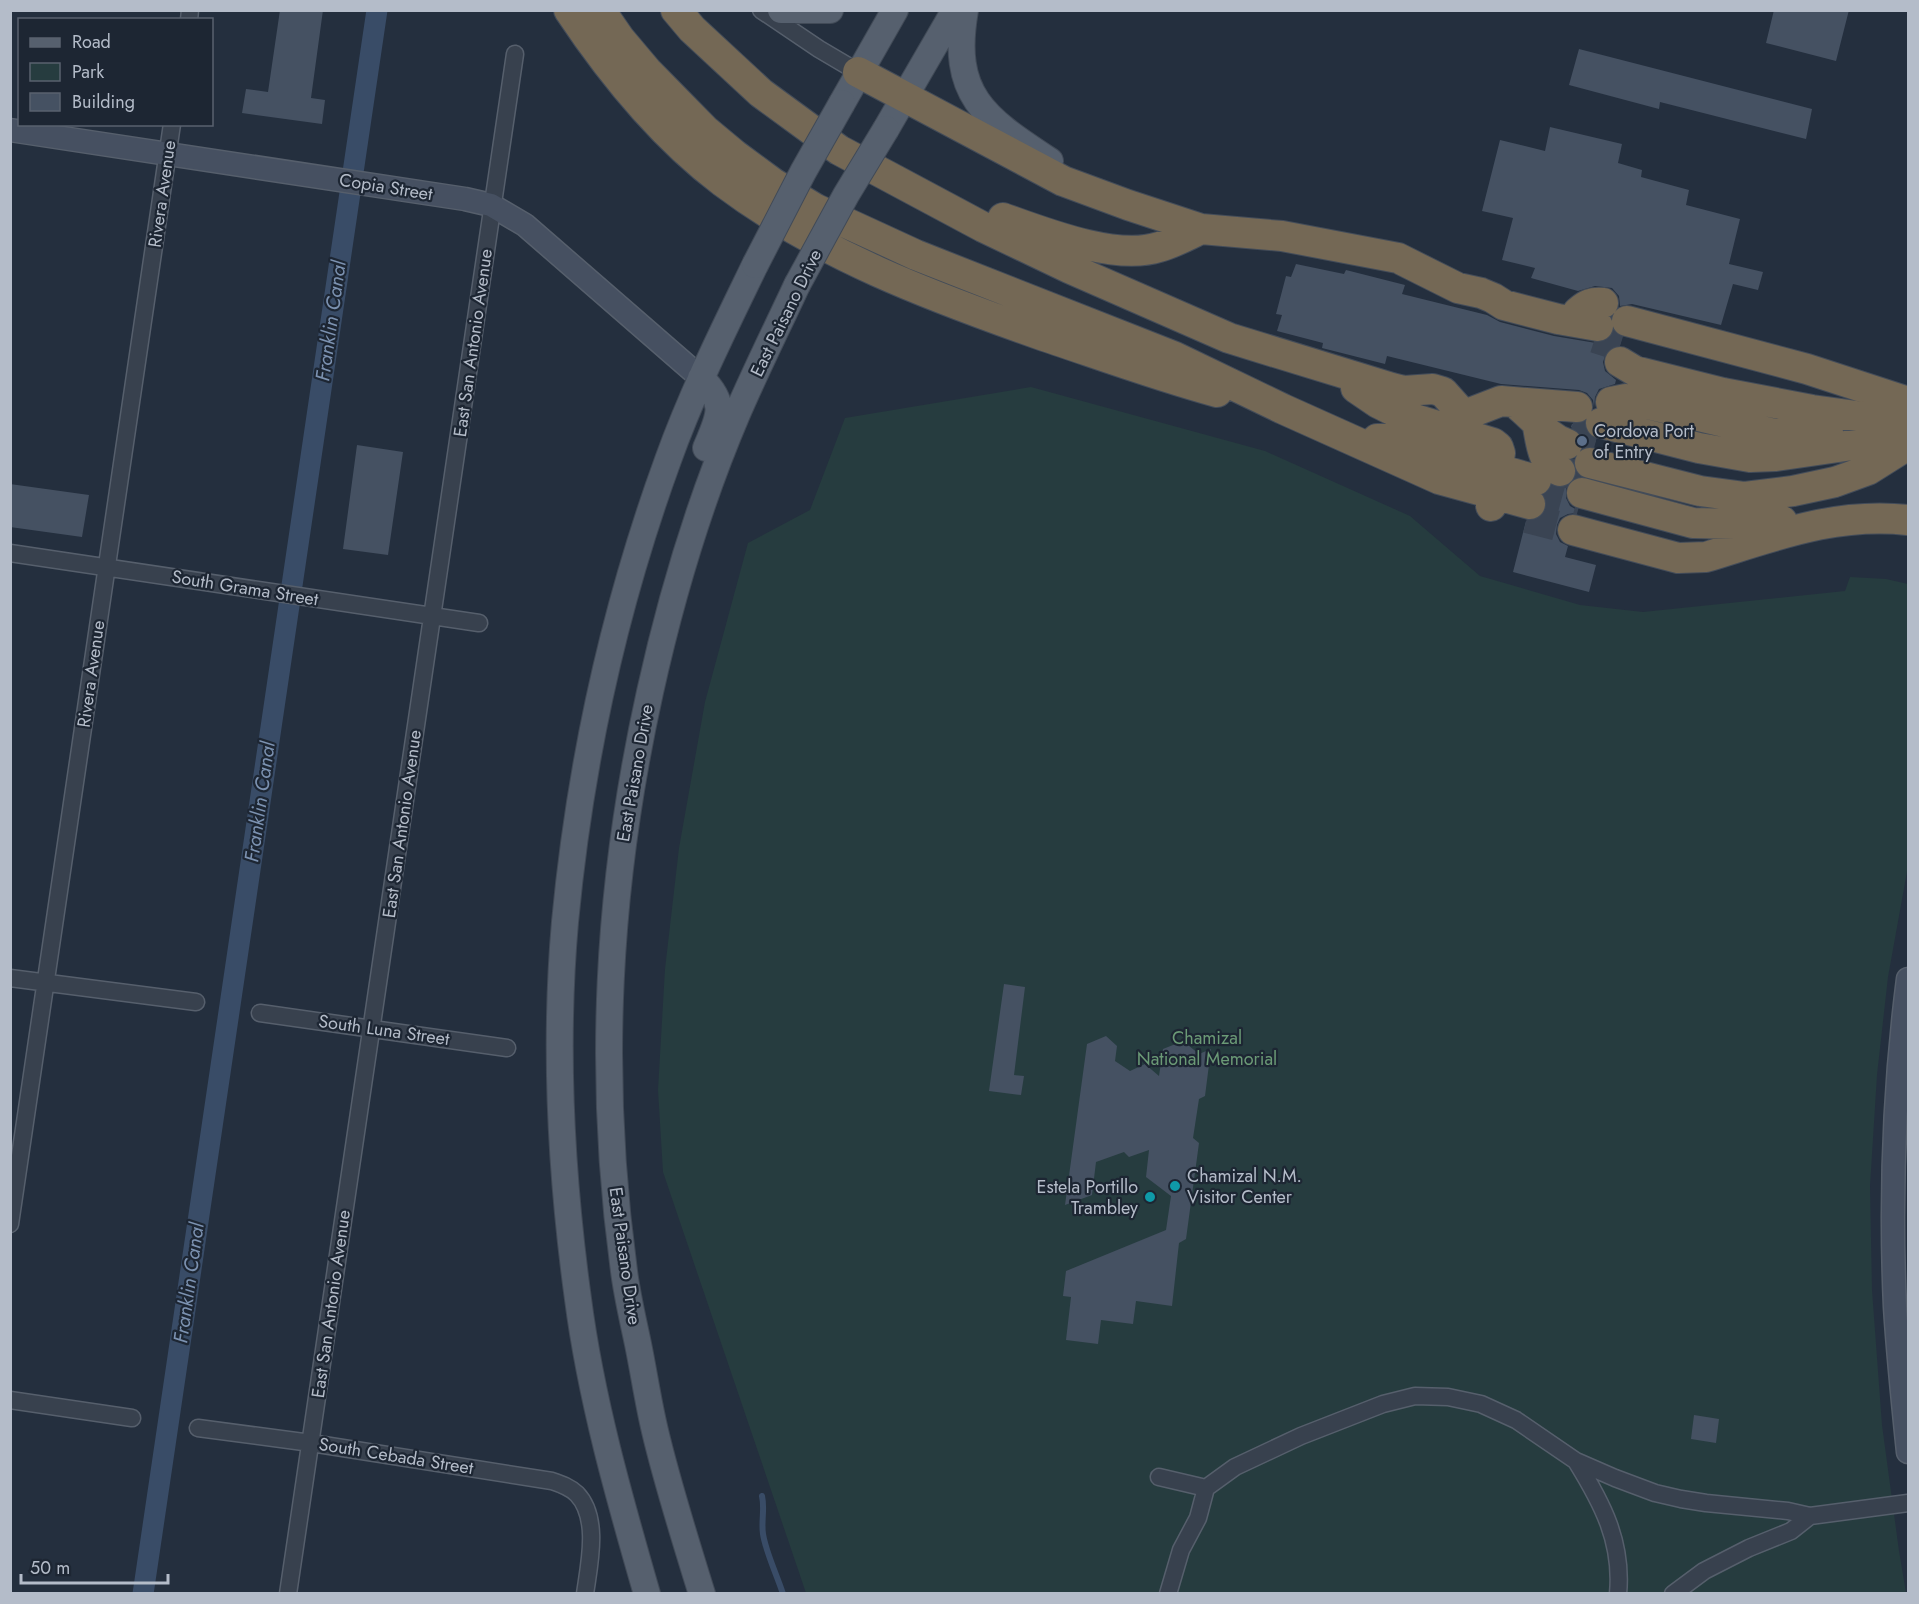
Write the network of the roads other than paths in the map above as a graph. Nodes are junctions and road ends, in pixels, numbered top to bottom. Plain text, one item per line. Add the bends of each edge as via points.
1 (568, 10) edge
2 (600, 10) edge
3 (676, 10) edge
4 (761, 10) edge
5 (781, 10) edge
6 (830, 10) edge
7 (895, 10) edge
8 (955, 10) edge
9 (965, 10) edge
10 (515, 54) dead end
11 (858, 72) junction
12 (905, 96) junction
13 (172, 126) edge
14 (10, 130) edge
15 (168, 153) junction
16 (920, 192) junction
17 (1095, 192) junction
18 (491, 205) junction
19 (1202, 229) junction
20 (1605, 326) junction
21 (1329, 369) junction
22 (700, 378) junction
23 (1283, 409) junction
24 (1905, 426) edge
25 (1343, 435) junction
26 (1567, 455) junction
27 (1495, 487) junction
28 (706, 495) junction
29 (1848, 519) junction
30 (1908, 519) edge
31 (1809, 525) junction
32 (10, 553) edge
33 (107, 567) junction
34 (433, 616) junction
35 (479, 623) dead end
36 (10, 978) edge
37 (1908, 979) edge
38 (45, 983) junction
39 (196, 1002) dead end
40 (260, 1013) dead end
41 (372, 1028) junction
42 (507, 1048) dead end
43 (10, 1224) edge
44 (10, 1400) edge
45 (132, 1418) dead end
46 (198, 1428) dead end
47 (311, 1443) junction
48 (1908, 1452) edge
49 (1576, 1461) junction
50 (1159, 1477) dead end
51 (1206, 1488) junction
52 (1908, 1503) edge
53 (1810, 1516) junction
54 (288, 1593) edge
55 (585, 1593) edge
56 (647, 1593) edge
57 (702, 1593) edge
58 (1168, 1593) edge
59 (1618, 1593) edge
60 (1673, 1593) edge

1 - 23 highway via 624,87 681,145 722,181 790,228 853,261 972,311 1168,379
2 - 23 highway via 647,71 705,130 773,183 816,209 916,255 1175,357
3 - 16 highway via 761,93 839,150
4 - 11 street
5 - 6 main road
7 - 11 main road
8 - 12 main road, East Paisano Drive
9 - 17 main road via 962,59 976,102 991,119
10 - 18 street, East San Antonio Avenue
11 - 12 highway
11 - 22 main road, bridge
12 - 17 highway via 1063,181
12 - 28 main road, East Paisano Drive, bridge via 797,285 737,415
13 - 15 street, Rivera Avenue
14 - 15 main road, Copia Street
15 - 18 main road, Copia Street
15 - 33 street, Rivera Avenue
16 - 19 highway via 1041,232 1130,252 1158,248
16 - 21 highway via 1004,237 1182,317 1249,345
17 - 19 highway
18 - 22 main road, Copia Street via 525,225
18 - 34 street, East San Antonio Avenue
19 - 20 highway via 1282,236 1398,258 1458,288 1481,293 1504,305
20 - 24 highway via 1738,335 1836,366
20 - 24 highway via 1635,371 1723,393
21 - 26 highway via 1404,391 1443,392 1460,411 1470,413 1502,401
21 - 27 highway via 1397,412 1493,443 1500,453
22 - 28 main road via 717,397 719,408 701,461
22 - 56 main road via 668,458 610,649 573,852 561,994 564,1173 578,1301 596,1401
23 - 25 highway
24 - 26 highway via 1837,448 1776,456 1750,457 1699,448
24 - 26 highway via 1840,469 1775,484 1750,486 1705,480
24 - 26 highway via 1775,434 1626,399
24 - 26 highway via 1868,470 1757,505 1730,507 1671,498
25 - 27 highway via 1377,439
25 - 27 highway via 1374,459 1434,488
26 - 27 highway
26 - 29 highway via 1681,520 1710,525
26 - 31 highway via 1655,536 1734,538
26 - 31 highway via 1678,558 1706,556
28 - 57 main road, East Paisano Drive via 664,632 629,793 614,914 608,1045 609,1122 624,1274 654,1428
29 - 30 highway
29 - 31 highway
32 - 33 street, South Grama Street
33 - 34 street, South Grama Street
33 - 38 street, Rivera Avenue
34 - 35 street, South Grama Street
34 - 41 street, East San Antonio Avenue
36 - 38 street
37 - 48 main road via 1894,1128 1893,1217 1897,1341
38 - 39 street
38 - 43 street, Rivera Avenue
40 - 41 street, South Luna Street
41 - 42 street, South Luna Street
41 - 47 street, East San Antonio Avenue
44 - 45 street
46 - 47 street, South Cebada Street
47 - 54 street, East San Antonio Avenue
47 - 55 street, South Cebada Street via 567,1486 585,1506 591,1532
49 - 51 street via 1516,1419 1481,1404 1415,1396 1383,1404 1301,1436 1235,1467
49 - 53 street via 1681,1499
49 - 59 street via 1606,1513 1616,1545
50 - 51 street
51 - 58 street
52 - 53 street
53 - 60 street via 1791,1531 1704,1571

